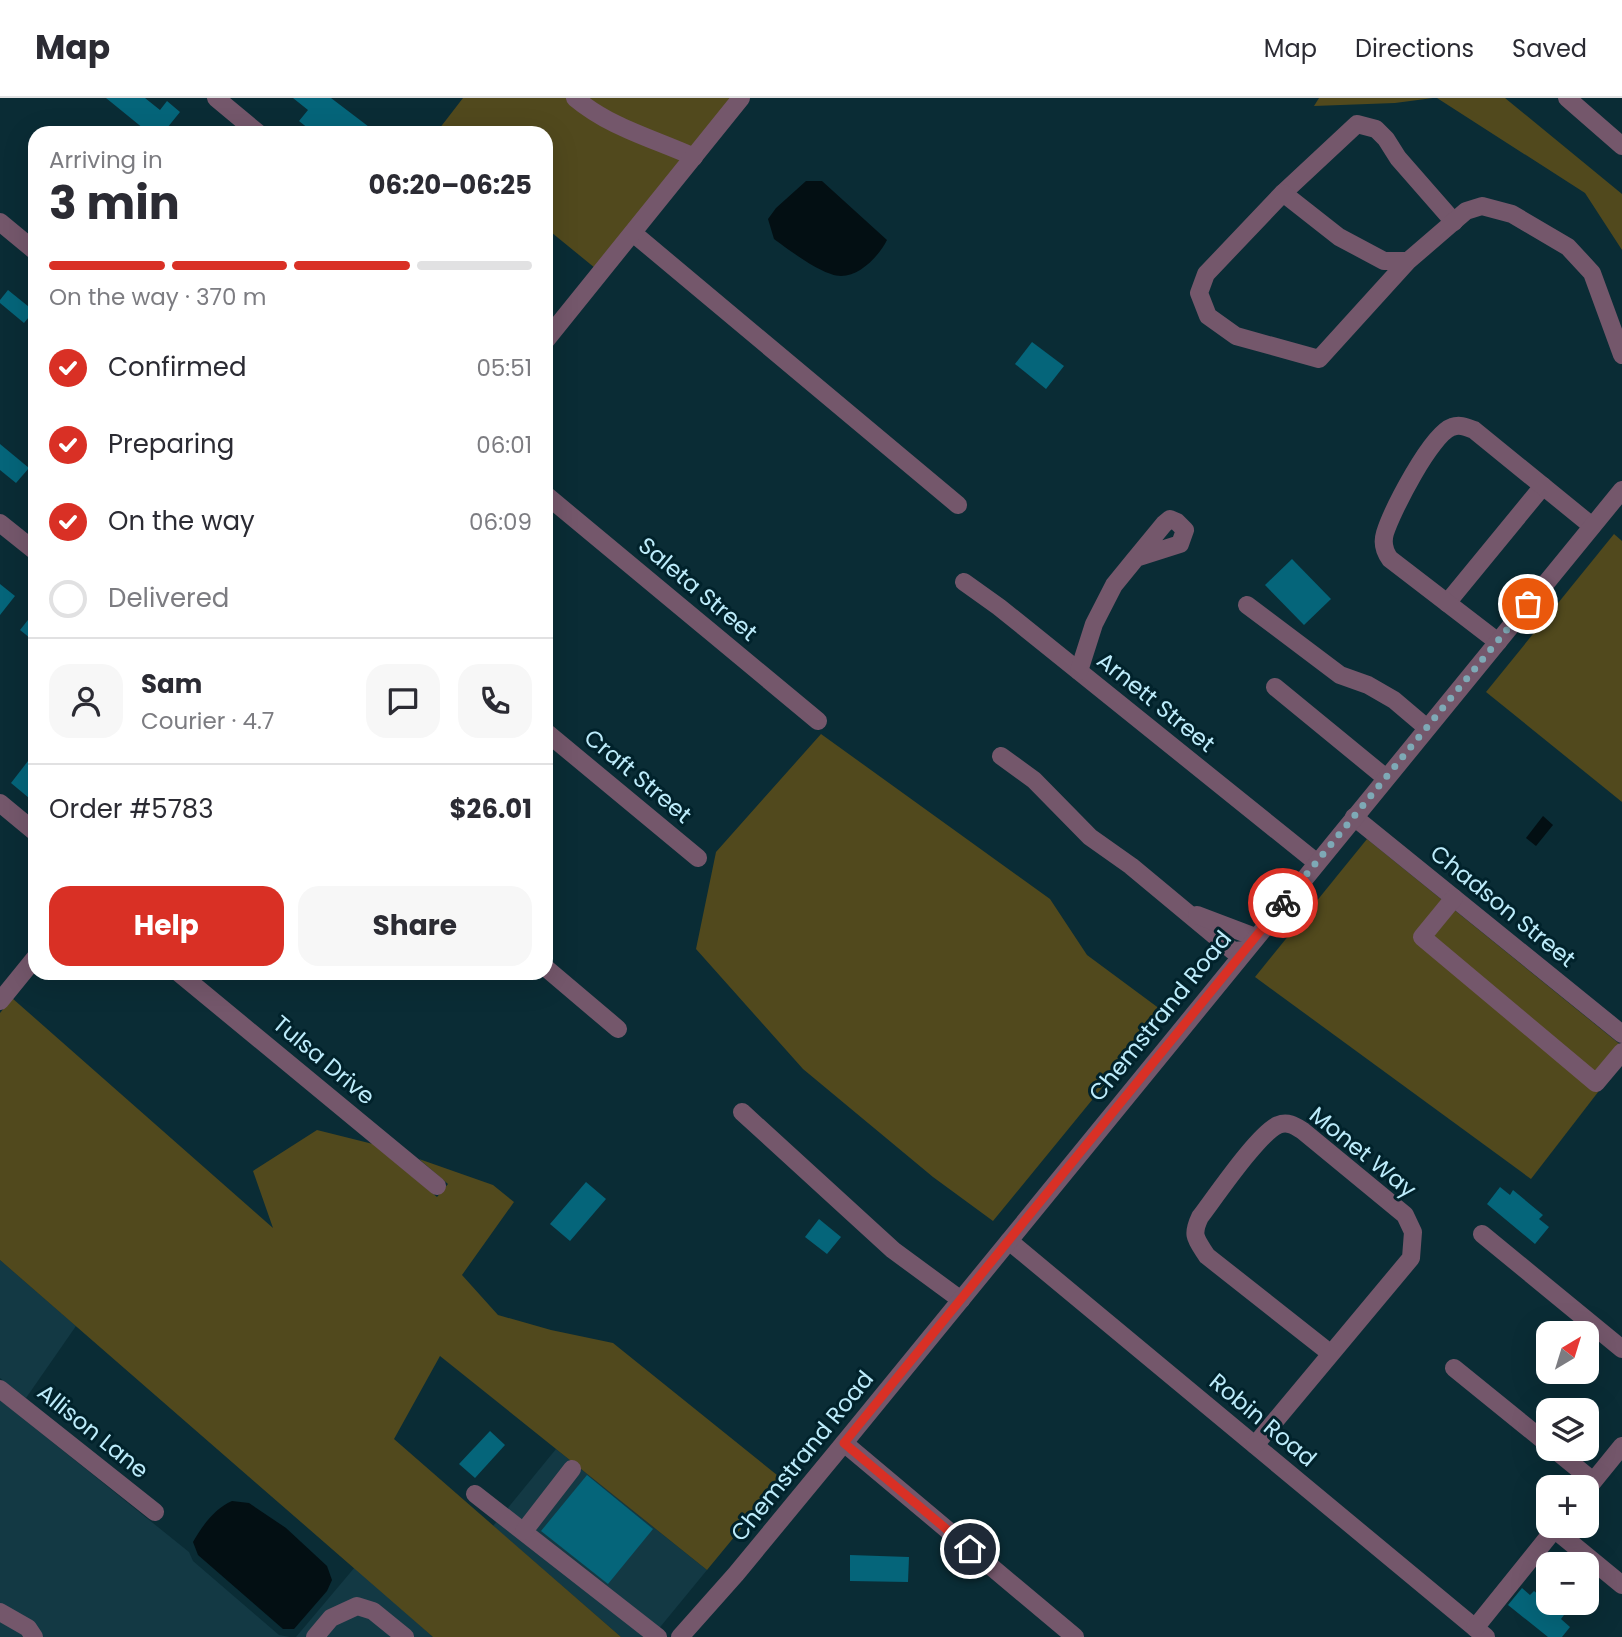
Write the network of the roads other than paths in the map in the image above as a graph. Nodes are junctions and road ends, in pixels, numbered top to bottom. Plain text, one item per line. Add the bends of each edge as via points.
1 (216, 98) edge
2 (575, 98) edge
3 (741, 98) edge
4 (1567, 98) edge
5 (250, 126) edge
6 (1622, 146) edge
7 (694, 157) junction
8 (1283, 193) junction
9 (0, 222) edge
10 (1454, 222) junction
11 (633, 233) junction
12 (28, 245) edge
13 (1408, 261) junction
14 (553, 331) edge
15 (1622, 355) edge
16 (1542, 486) junction
17 (1622, 490) edge
18 (553, 501) edge
19 (958, 505) dead end
20 (0, 523) edge
21 (1592, 526) junction
22 (28, 545) edge
23 (1136, 558) dead end
24 (964, 582) dead end
25 (1447, 603) junction
26 (1247, 605) dead end
27 (1497, 642) junction
28 (1079, 671) junction
29 (1275, 687) dead end
30 (818, 721) dead end
31 (1427, 728) junction
32 (553, 738) edge
33 (1001, 757) dead end
34 (1386, 778) junction
35 (0, 803) edge
36 (1354, 817) junction
37 (28, 826) edge
38 (698, 858) dead end
39 (1317, 862) junction
40 (1454, 898) junction
41 (1250, 944) junction
42 (28, 967) edge
43 (553, 974) edge
44 (187, 980) edge
45 (0, 1001) edge
46 (618, 1029) dead end
47 (1622, 1034) edge
48 (1622, 1052) edge
49 (742, 1112) dead end
50 (437, 1186) dead end
51 (1482, 1234) dead end
52 (1009, 1241) junction
53 (961, 1300) junction
54 (1622, 1349) edge
55 (1330, 1353) junction
56 (1454, 1368) dead end
57 (0, 1389) edge
58 (1536, 1434) edge
59 (844, 1443) junction
60 (1255, 1445) junction
61 (1622, 1446) edge
62 (1566, 1461) edge
63 (572, 1469) dead end
64 (1580, 1475) edge
65 (1598, 1475) edge
66 (475, 1494) dead end
67 (155, 1512) dead end
68 (524, 1531) junction
69 (1548, 1538) edge
70 (1567, 1538) edge
71 (736, 1574) junction
72 (1622, 1585) edge
73 (0, 1612) edge
74 (385, 1631) edge
75 (1480, 1632) edge
76 (34, 1637) edge
77 (315, 1637) edge
78 (404, 1637) edge
79 (658, 1637) edge
80 (680, 1637) edge
81 (691, 1637) edge
82 (1075, 1637) edge

1 - 5 street
2 - 7 street via 595,115 629,132
3 - 7 street
4 - 6 street
7 - 11 street
8 - 10 street via 1357,124 1367,125 1386,139
8 - 13 street via 1339,237 1384,261
8 - 13 street via 1206,274 1199,293 1208,316 1236,336 1318,359
9 - 12 street
10 - 13 street
10 - 15 street via 1466,211 1482,206 1512,214 1568,247 1592,273
11 - 14 street
11 - 19 street
16 - 21 street
16 - 25 street
16 - 25 street via 1474,430 1454,426 1444,431 1416,467 1384,543 1390,559
17 - 21 street, Chemstrand Road
18 - 30 street, Saleta Street
20 - 22 street
21 - 27 street, Chemstrand Road
23 - 28 street via 1107,597
24 - 28 street, Arnett Street
25 - 27 street
26 - 31 street via 1340,675 1394,700
27 - 31 street, Chemstrand Road
28 - 39 street, Arnett Street
29 - 34 street
31 - 34 street, Chemstrand Road
32 - 38 street, Craft Street
33 - 41 street via 1034,780 1090,837 1182,909
34 - 36 street, Chemstrand Road
35 - 37 street
36 - 39 street, Chemstrand Road
36 - 40 street, Chadson Street
39 - 41 street, Chemstrand Road
40 - 47 street, Chadson Street
40 - 48 street via 1422,937 1596,1083
41 - 52 street, Chemstrand Road
42 - 45 street
43 - 46 street
44 - 50 street, Tulsa Drive
49 - 53 street via 892,1250
51 - 54 street
52 - 53 street, Chemstrand Road
52 - 60 street, Robin Road
53 - 59 street, Chemstrand Road
55 - 55 street, Monet Way via 1411,1258 1413,1232 1405,1215 1303,1131 1280,1124 1265,1134 1200,1217 1195,1239 1207,1256
55 - 60 street, Monet Way
56 - 58 street
57 - 67 street, Allison Lane
59 - 71 street, Chemstrand Road
59 - 82 street
60 - 75 street, Robin Road
61 - 65 street
62 - 64 street
63 - 68 street
66 - 68 street
68 - 79 street
69 - 75 street
70 - 72 street
71 - 80 street, Chemstrand Road
71 - 81 street, Chemstrand Road
73 - 76 street via 28,1628
74 - 77 street via 373,1611 357,1606 331,1618
74 - 78 street

